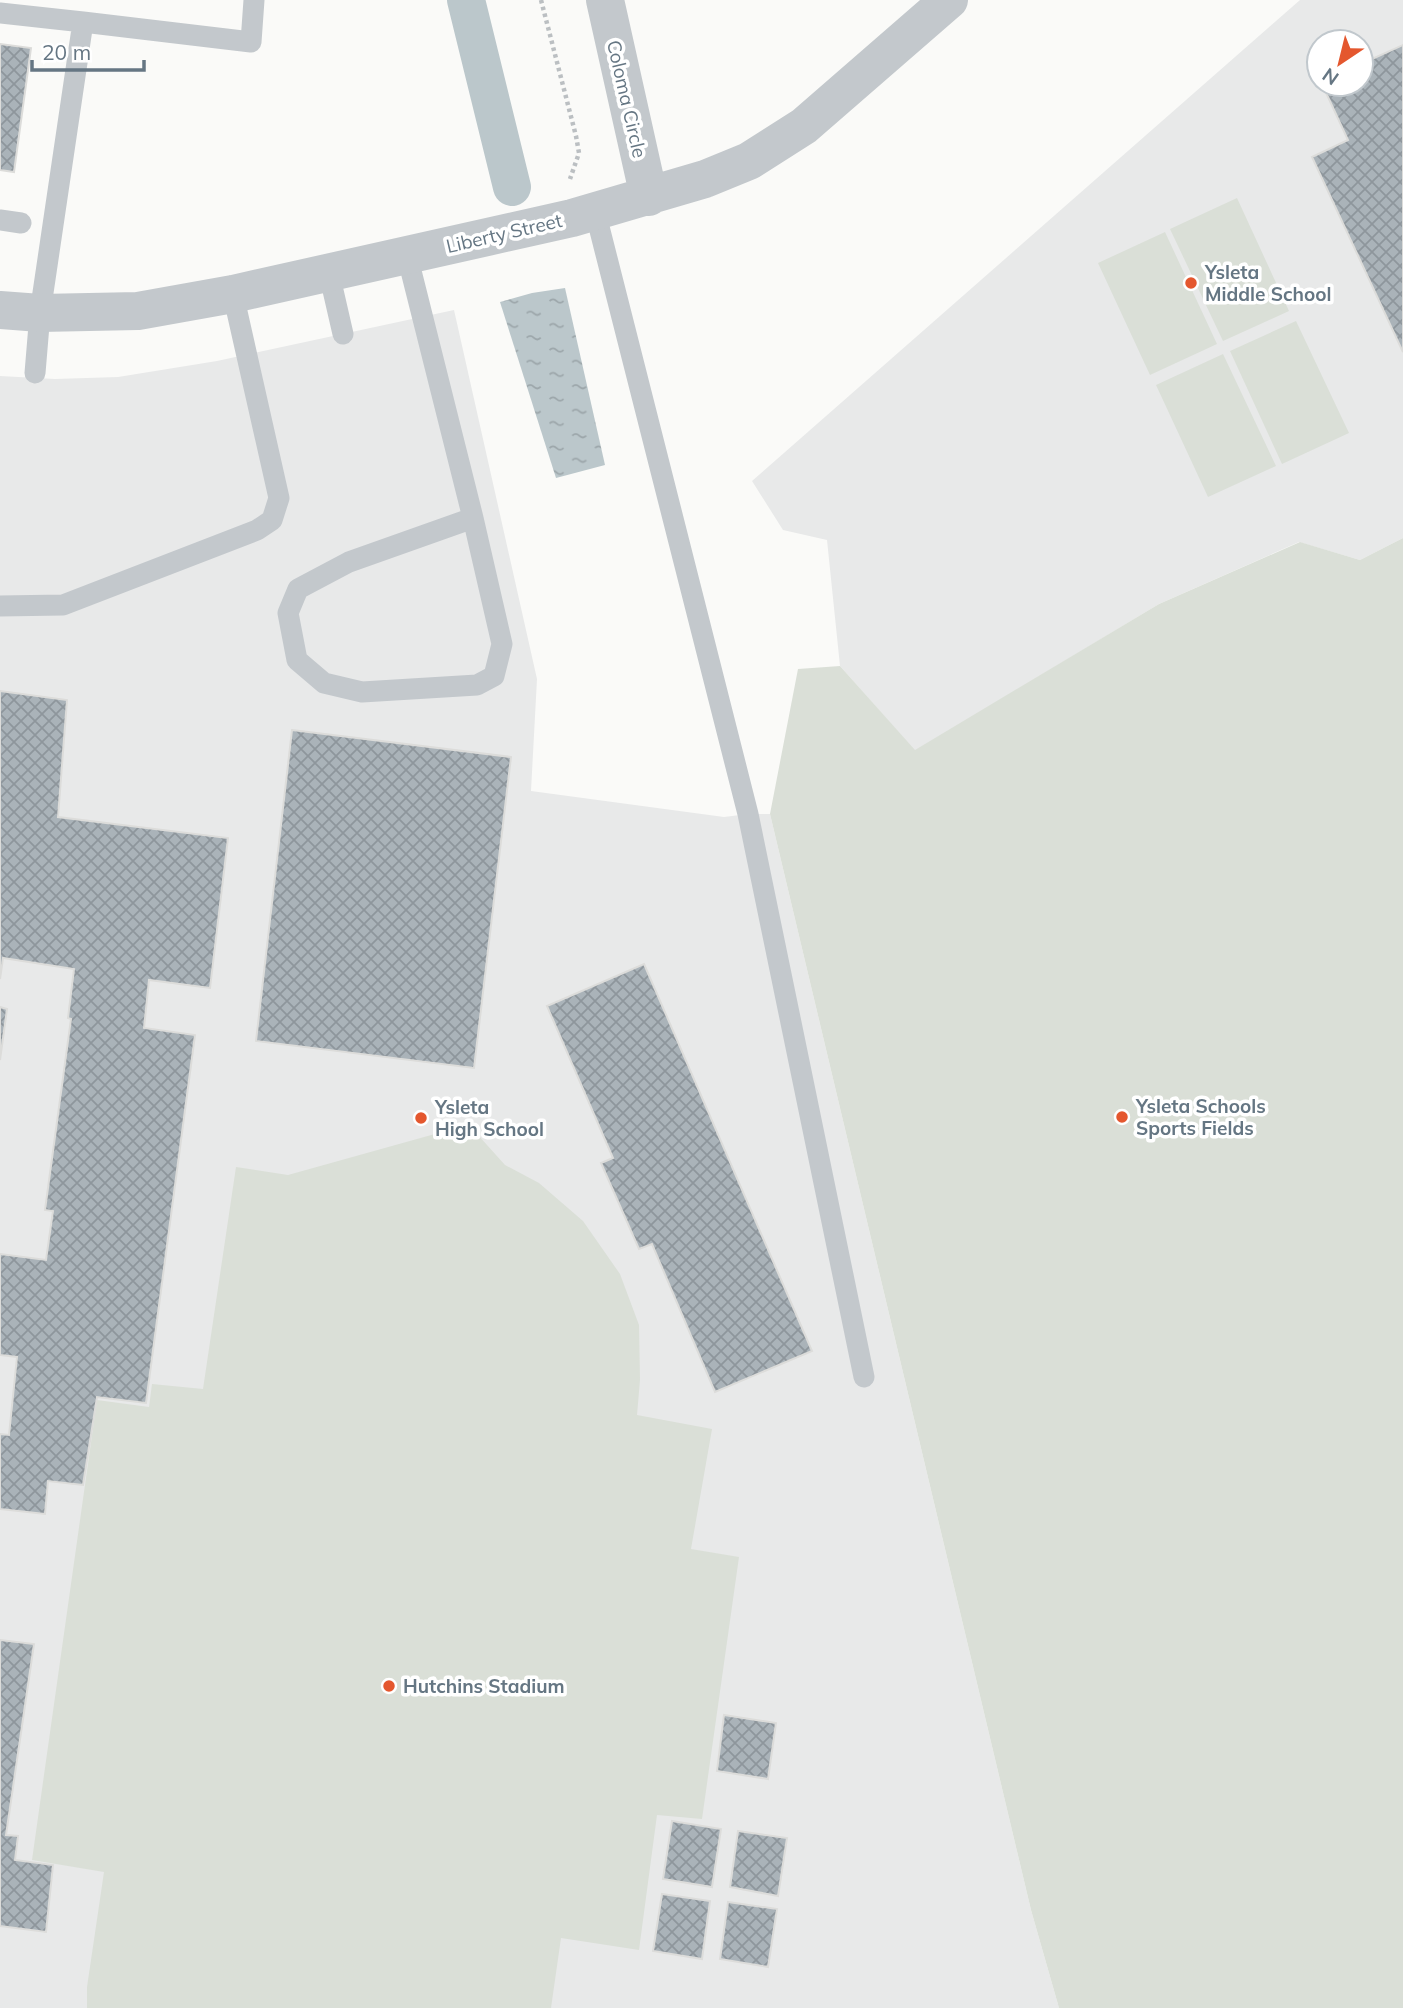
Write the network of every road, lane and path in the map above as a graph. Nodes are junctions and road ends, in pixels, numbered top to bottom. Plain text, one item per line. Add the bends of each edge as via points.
1 (254, 0) edge
2 (541, 0) edge
3 (605, 0) edge
4 (949, 0) edge
5 (0, 13) edge
6 (83, 22) junction
7 (569, 180) dead end
8 (649, 197) junction
9 (595, 211) junction
10 (407, 255) junction
11 (329, 273) junction
12 (233, 294) junction
13 (0, 310) edge
14 (40, 313) junction
15 (343, 334) dead end
16 (34, 373) dead end
17 (473, 518) junction
18 (0, 606) edge
19 (864, 1377) dead end

1 - 6 lane via 251,42
2 - 7 path via 579,153
3 - 8 street, Coloma Circle
4 - 8 street, Liberty Street via 804,126 750,162
5 - 6 lane
6 - 14 lane
8 - 9 street, Liberty Street
9 - 10 street, Liberty Street
9 - 19 lane via 748,814
10 - 11 street, Liberty Street
10 - 17 lane
11 - 12 street, Liberty Street
11 - 15 lane
12 - 14 street, Liberty Street via 138,312
12 - 18 lane via 279,498 272,520 257,530 63,605
13 - 14 street, Liberty Street
14 - 16 lane
17 - 17 lane via 349,562 298,589 288,613 298,660 324,682 362,692 477,685 494,676 502,644

